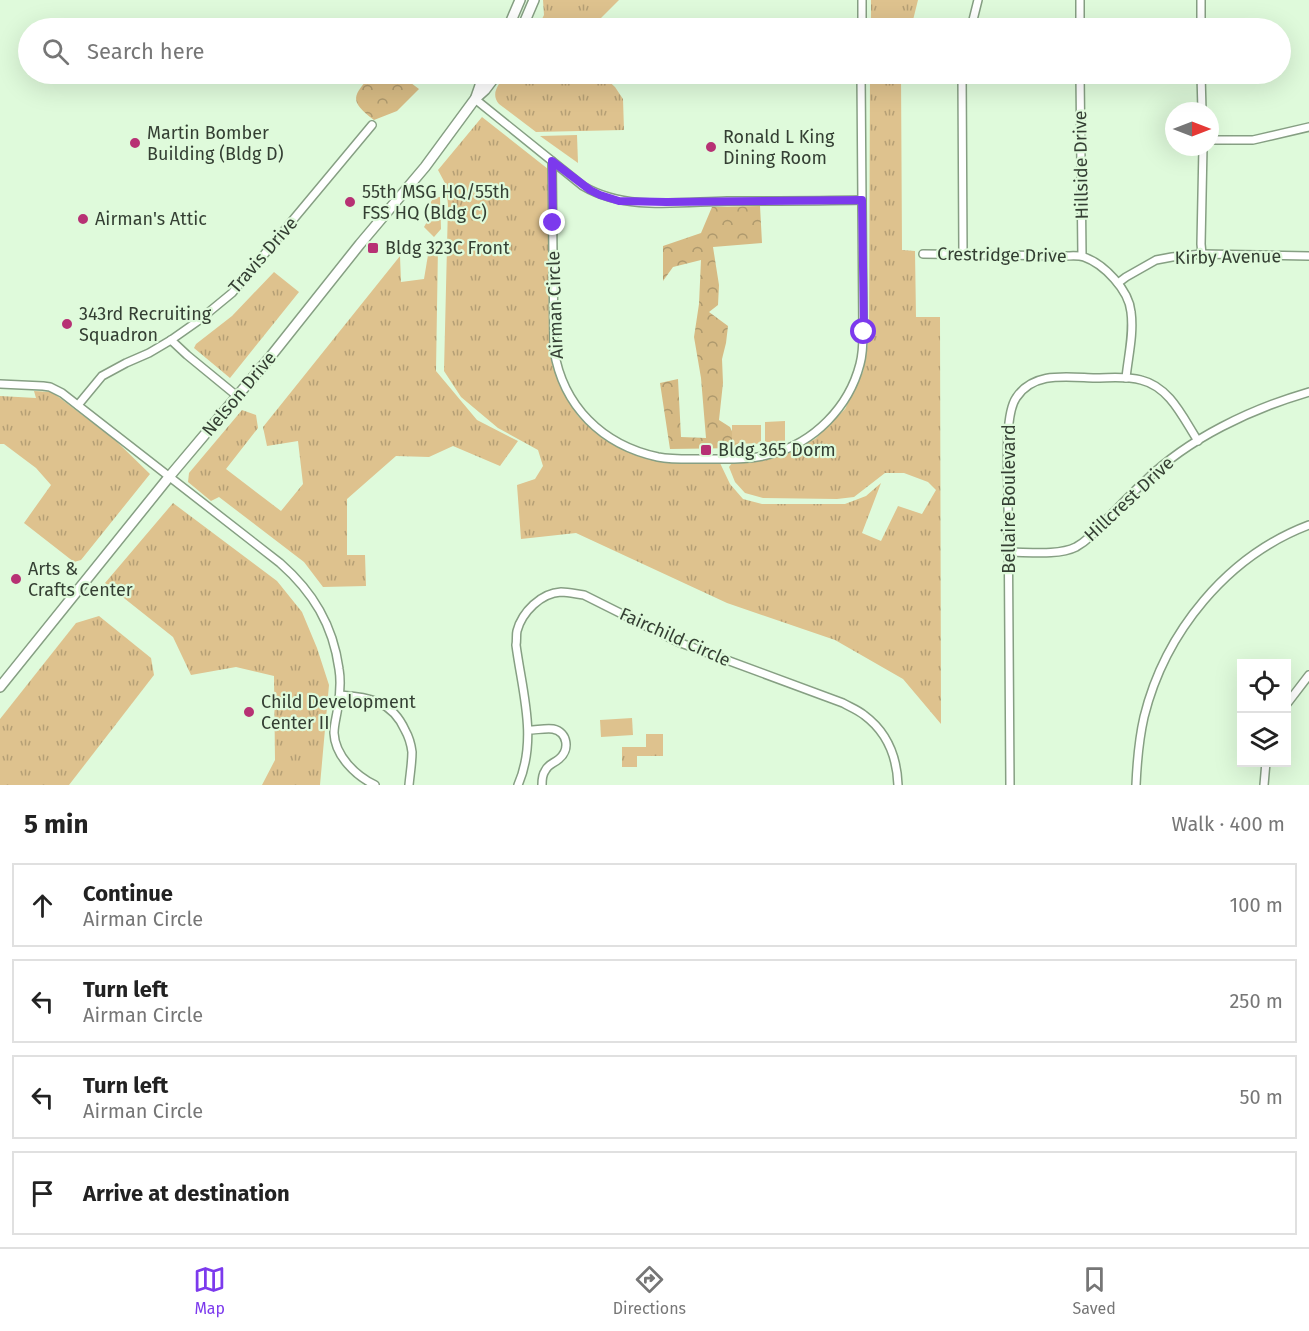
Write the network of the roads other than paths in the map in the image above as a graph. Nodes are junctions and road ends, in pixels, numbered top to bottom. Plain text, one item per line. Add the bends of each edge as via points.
1 (520, 0) edge
2 (534, 0) edge
3 (862, 0) edge
4 (978, 0) edge
5 (1080, 0) edge
6 (1201, 0) edge
7 (512, 18) edge
8 (526, 18) edge
9 (862, 18) edge
10 (974, 18) edge
11 (1080, 18) edge
12 (1201, 18) edge
13 (481, 84) edge
14 (490, 84) edge
15 (861, 84) edge
16 (962, 84) edge
17 (1080, 84) edge
18 (1201, 84) edge
19 (476, 99) junction
20 (1202, 102) edge
21 (372, 125) dead end
22 (1309, 128) edge
23 (1219, 140) edge
24 (1203, 156) edge
25 (552, 161) junction
26 (862, 200) junction
27 (923, 254) dead end
28 (1202, 254) junction
29 (963, 255) junction
30 (1082, 256) junction
31 (1309, 256) edge
32 (1118, 283) junction
33 (171, 340) junction
34 (1126, 378) junction
35 (0, 384) edge
36 (1309, 392) edge
37 (237, 396) junction
38 (78, 405) junction
39 (1198, 441) junction
40 (169, 477) junction
41 (1309, 525) edge
42 (1008, 552) junction
43 (1309, 675) edge
44 (0, 687) edge
45 (340, 695) junction
46 (1291, 699) edge
47 (529, 730) junction
48 (1266, 767) edge
49 (375, 785) edge
50 (409, 785) edge
51 (518, 785) edge
52 (542, 785) edge
53 (898, 785) edge
54 (1010, 785) edge
55 (1136, 785) edge
56 (1264, 785) edge

1 - 7 street
2 - 8 street
3 - 9 street
4 - 10 street
5 - 11 street
6 - 12 street
13 - 19 street, Nelson Drive
14 - 19 street, Nelson Drive
15 - 26 street, Airman Circle
16 - 29 street
17 - 30 street, Hillside Drive
18 - 20 street
19 - 25 street
19 - 37 street, Nelson Drive
21 - 33 street, Travis Drive via 232,293
22 - 23 street via 1253,140
24 - 28 street
25 - 26 street via 590,190 619,201
25 - 26 street, Airman Circle via 554,350 559,372 570,398 596,428 619,444 659,458 770,455 803,441 834,414 855,379 862,355
27 - 29 street, Crestridge Drive
28 - 31 street, Kirby Avenue
28 - 32 street, Kirby Avenue via 1156,260
29 - 30 street, Crestridge Drive
30 - 32 street, Crestridge Drive
32 - 34 street, Crestridge Drive via 1131,309
33 - 37 street
33 - 38 street, Travis Drive via 102,376
34 - 39 street, Bellaire Boulevard via 1148,382 1166,394
34 - 42 street, Bellaire Boulevard via 1037,380 1015,400 1009,414
35 - 38 street via 50,387
36 - 39 street, Hillcrest Drive via 1273,404
37 - 40 street, Nelson Drive
38 - 40 street
39 - 42 street, Hillcrest Drive via 1147,479 1093,535 1073,548
40 - 44 street, Nelson Drive
40 - 45 street via 280,563 308,591 333,640
41 - 55 street via 1241,564 1222,580 1180,632 1151,692 1144,716
42 - 54 street, Bellaire Boulevard
43 - 46 street
45 - 49 street via 334,734 342,756
45 - 50 street via 375,701 399,718 411,744
47 - 51 street, Fairchild Circle
47 - 52 street via 553,729 566,741 566,750 550,764
47 - 53 street, Fairchild Circle via 517,632 537,602 558,592 571,592 678,642 843,703 864,715 887,740 895,758
48 - 56 street

